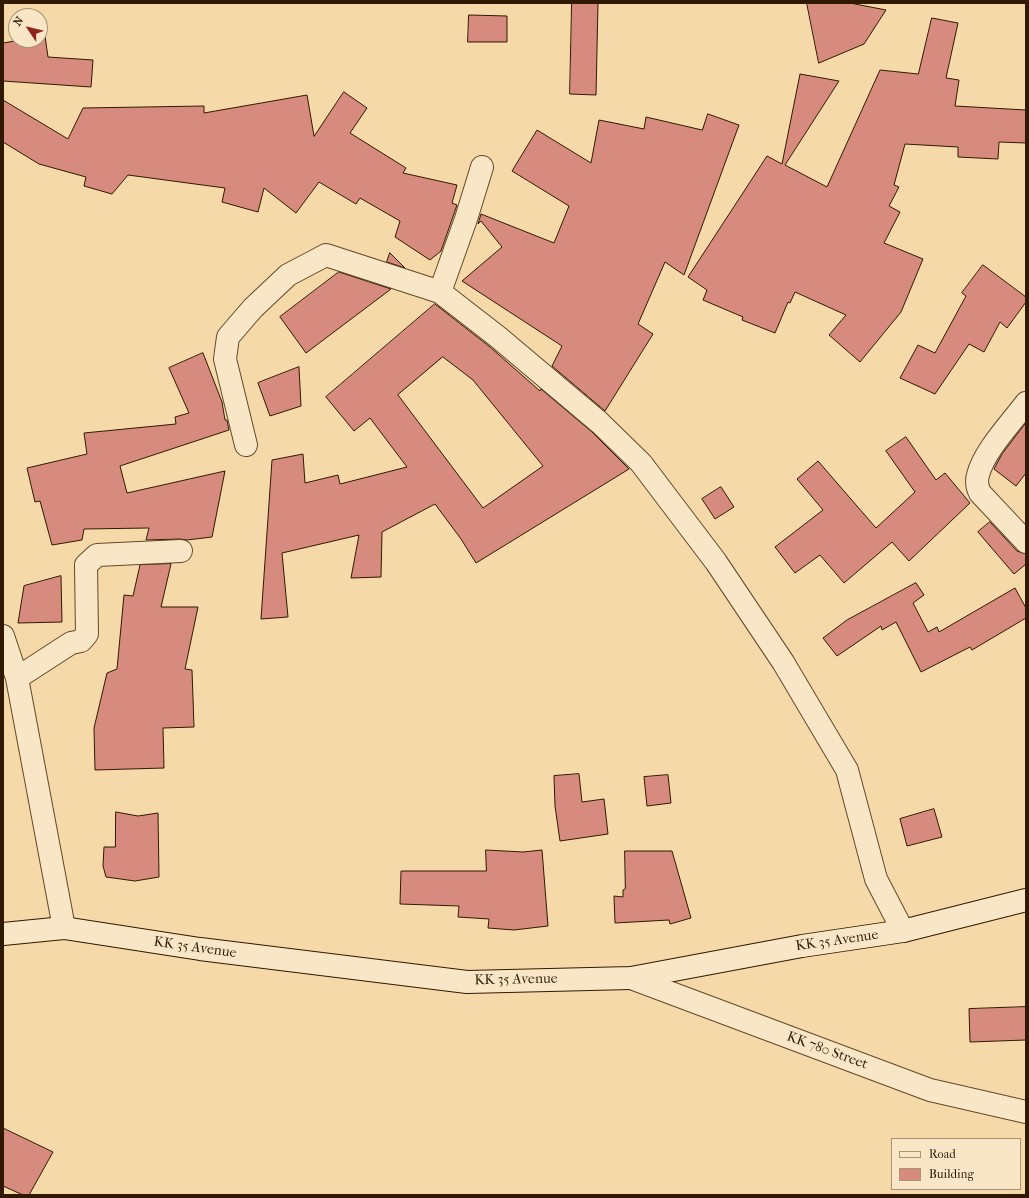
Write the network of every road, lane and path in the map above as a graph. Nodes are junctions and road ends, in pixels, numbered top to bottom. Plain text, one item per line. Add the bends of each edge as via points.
1 (482, 167) dead end
2 (440, 292) junction
3 (1026, 403) edge
4 (246, 445) dead end
5 (1026, 542) edge
6 (181, 551) dead end
7 (3, 636) edge
8 (17, 678) junction
9 (1026, 900) edge
10 (64, 928) junction
11 (903, 931) junction
12 (3, 934) edge
13 (631, 978) junction
14 (1026, 1112) edge

1 - 2 street
2 - 4 street via 326,255 288,275 253,308 228,337 225,359
2 - 11 street via 498,337 610,433 641,463 716,562 783,662 847,770 876,879
3 - 5 street via 986,457 978,475 977,486 980,494
6 - 8 street via 97,555 86,564 87,634 81,641 71,643
7 - 8 street
8 - 10 street
9 - 11 street, KK 35 Avenue
10 - 12 street, KK 35 Avenue
10 - 13 street, KK 35 Avenue via 200,949 466,982
11 - 13 street, KK 35 Avenue via 802,946
13 - 14 street, KK 780 Street via 930,1090

